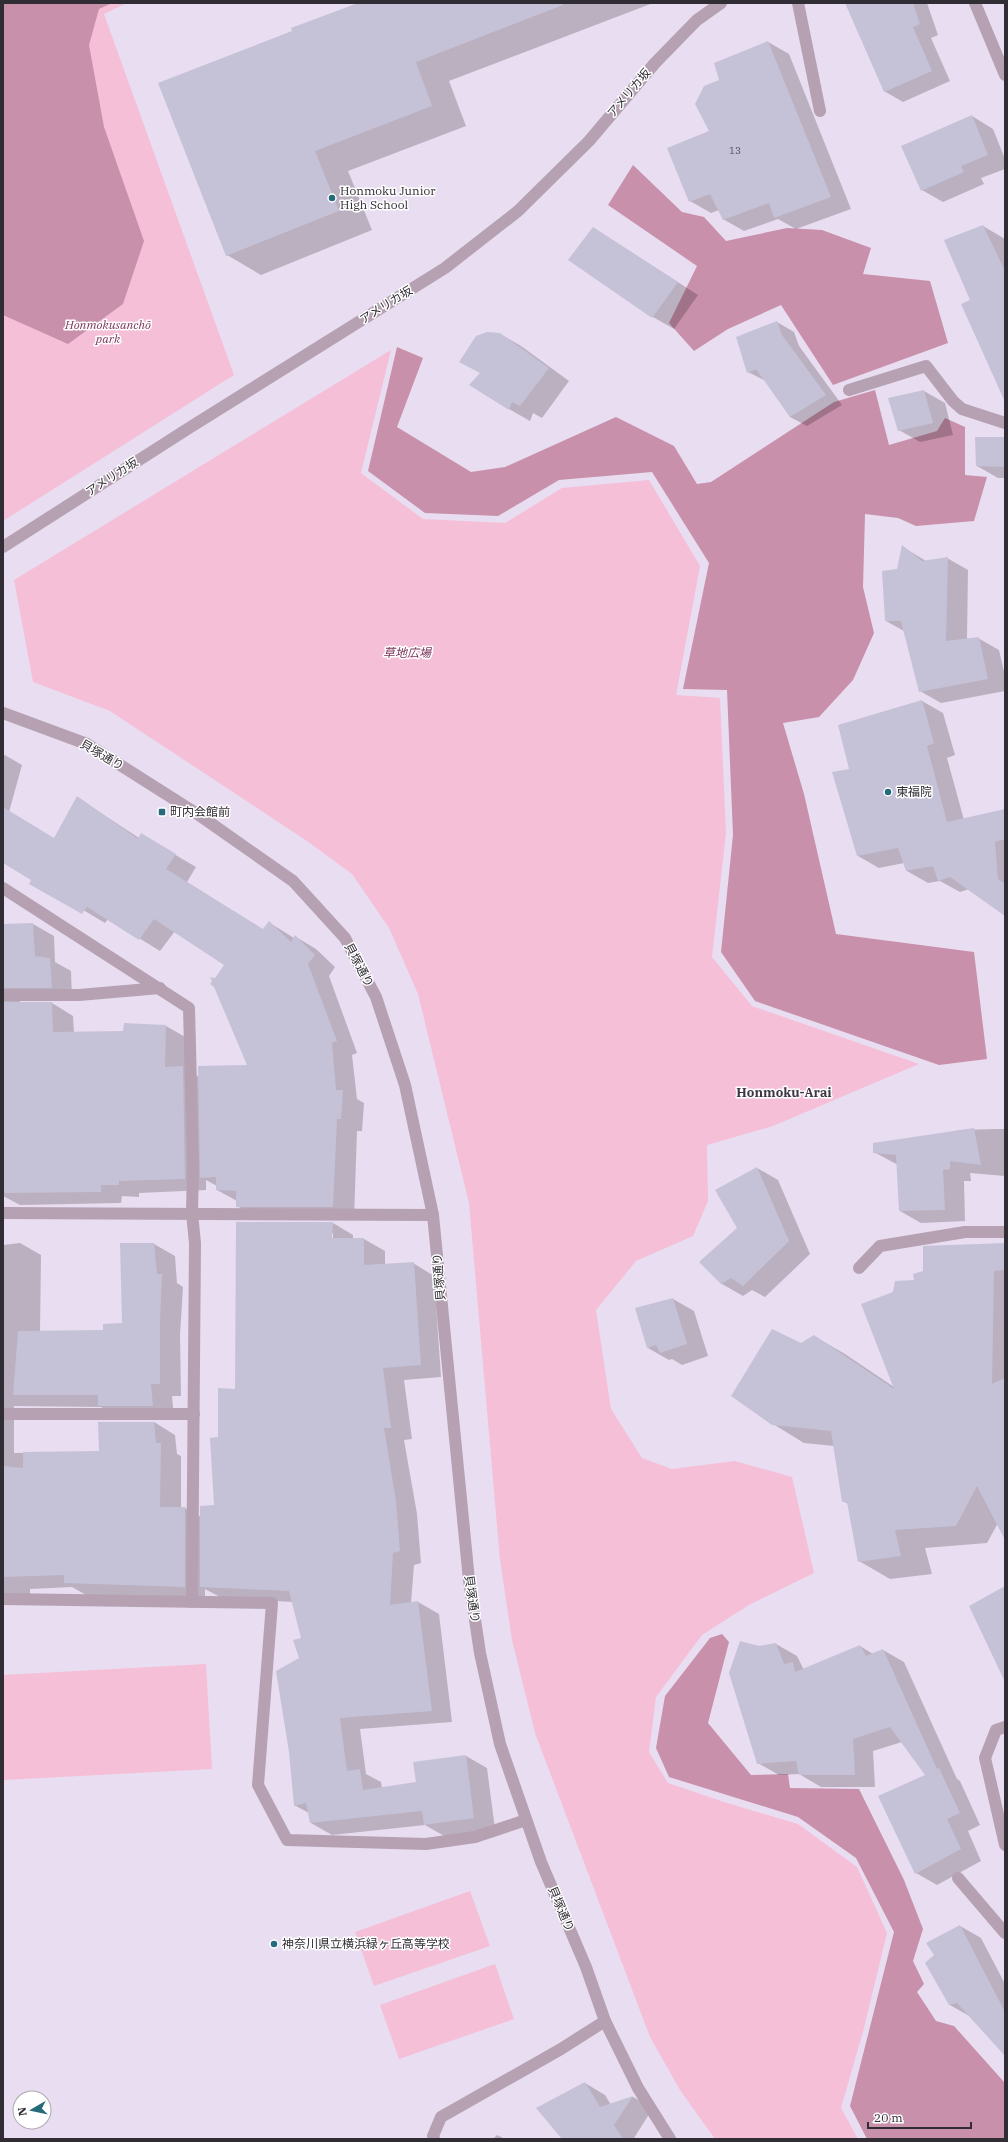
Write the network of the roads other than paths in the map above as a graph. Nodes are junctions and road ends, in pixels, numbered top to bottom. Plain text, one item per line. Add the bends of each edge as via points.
1 (721, 3) edge
2 (798, 3) edge
3 (975, 3) edge
4 (1005, 75) edge
5 (820, 111) dead end
6 (849, 390) dead end
7 (1005, 423) edge
8 (3, 547) edge
9 (3, 713) edge
10 (3, 888) edge
11 (160, 988) junction
12 (3, 995) edge
13 (3, 1213) edge
14 (192, 1213) junction
15 (433, 1215) junction
16 (1005, 1232) edge
17 (859, 1268) dead end
18 (3, 1414) edge
19 (194, 1414) junction
20 (3, 1599) edge
21 (192, 1602) junction
22 (1005, 1727) edge
23 (526, 1820) junction
24 (1005, 1845) edge
25 (958, 1878) dead end
26 (1005, 1933) edge
27 (605, 2021) junction
28 (434, 2139) edge
29 (670, 2139) edge

1 - 8 street, アメリカ坂 via 697,20 655,63 589,141 518,212 445,268
2 - 5 street
3 - 4 street
6 - 7 street via 926,366 962,409
9 - 15 street, 貝塚通り via 86,744 198,815 293,881 345,938 376,998 405,1085
10 - 11 street
11 - 12 street via 79,995
11 - 14 street via 189,1008 194,1167
13 - 14 street
14 - 15 street
14 - 19 street
15 - 23 street, 貝塚通り via 470,1587 480,1653 500,1744
16 - 17 street via 965,1232 880,1246
18 - 19 street
19 - 21 street
20 - 21 street
21 - 23 street via 272,1603 258,1785 287,1840 426,1844 475,1838
22 - 24 street via 996,1730 985,1758
23 - 27 street, 貝塚通り via 586,1967
25 - 26 street
27 - 28 street via 441,2117
27 - 29 street, 貝塚通り via 638,2088

